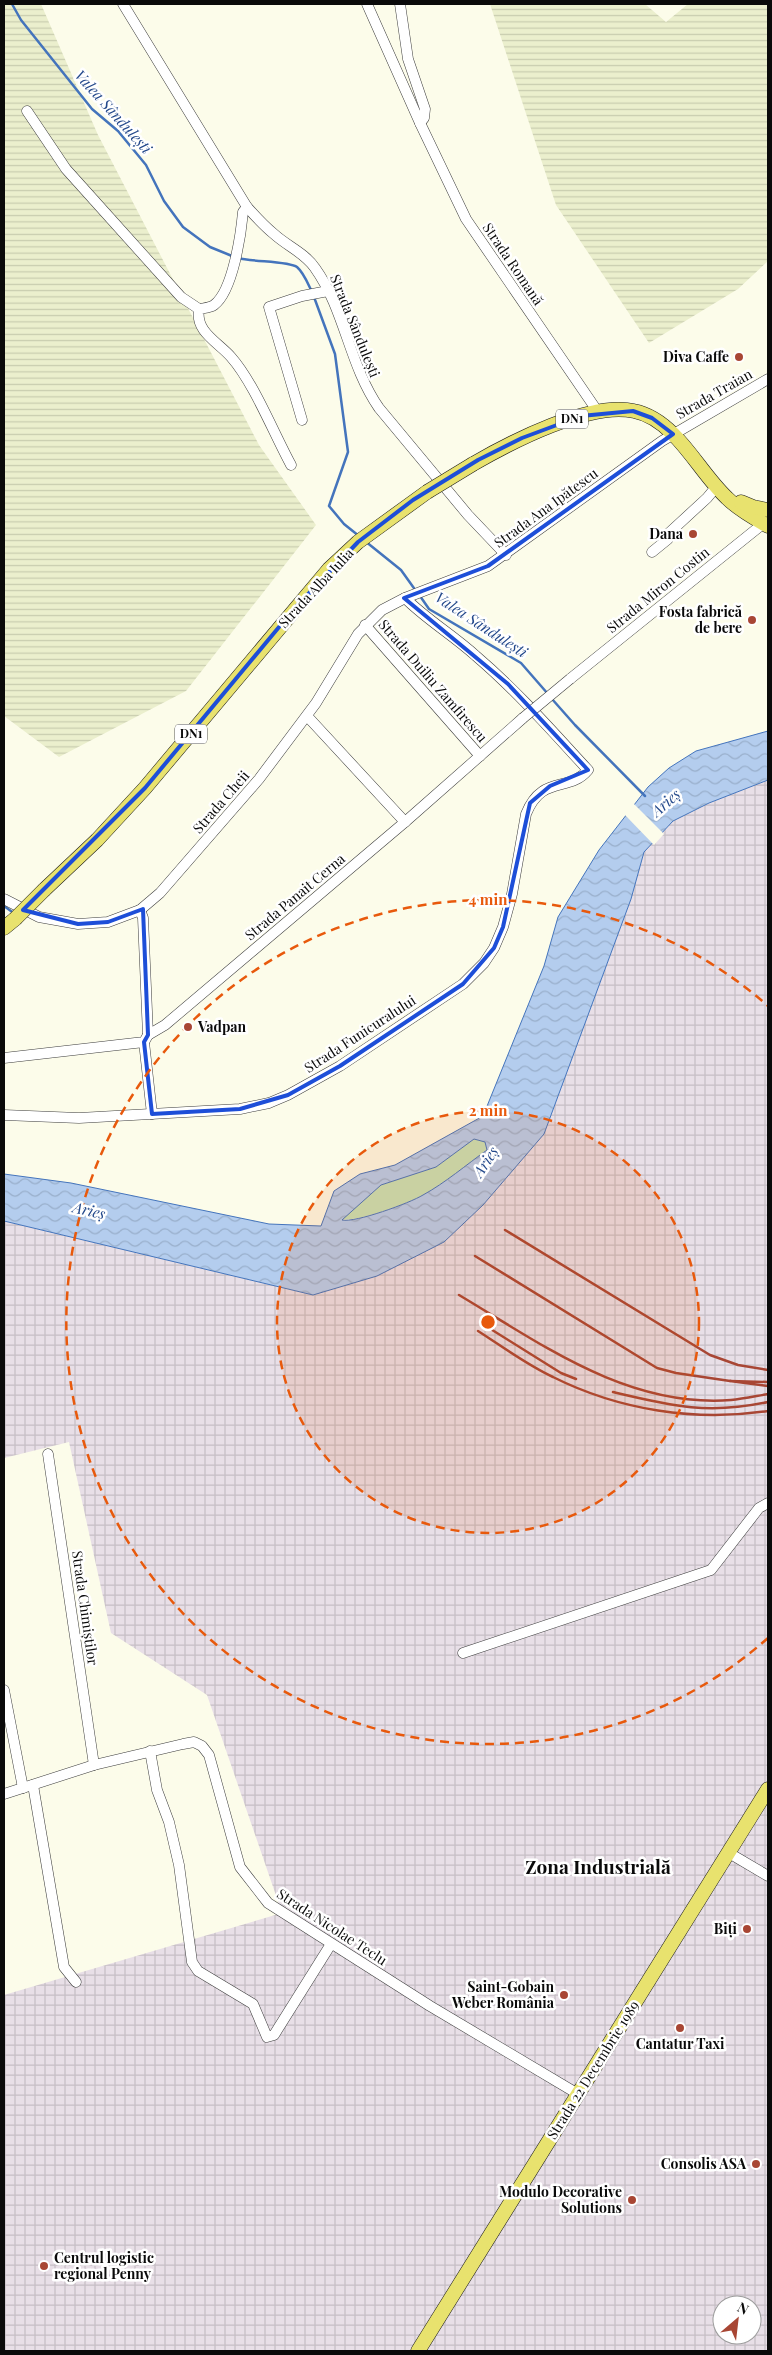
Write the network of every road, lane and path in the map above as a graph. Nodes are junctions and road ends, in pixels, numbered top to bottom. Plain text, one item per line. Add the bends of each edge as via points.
1 (122, 4) edge
2 (368, 4) edge
3 (400, 4) edge
4 (27, 111) dead end
5 (420, 123) junction
6 (247, 207) junction
7 (328, 291) junction
8 (199, 309) junction
9 (768, 379) edge
10 (598, 412) junction
11 (302, 420) dead end
12 (673, 434) junction
13 (290, 465) dead end
14 (719, 488) junction
15 (767, 520) edge
16 (652, 552) dead end
17 (506, 555) junction
18 (427, 591) joint
19 (408, 597) junction
20 (366, 625) junction
21 (570, 679) joint
22 (307, 716) junction
23 (480, 756) junction
24 (405, 822) junction
25 (4, 899) edge
26 (140, 910) junction
27 (4, 928) edge
28 (146, 1039) junction
29 (4, 1058) edge
30 (4, 1114) edge
31 (152, 1114) junction
32 (48, 1454) dead end
33 (768, 1503) edge
34 (463, 1653) dead end
35 (4, 1690) edge
36 (150, 1751) junction
37 (94, 1765) junction
38 (28, 1786) junction
39 (768, 1789) edge
40 (4, 1794) edge
41 (729, 1853) junction
42 (768, 1876) edge
43 (331, 1944) junction
44 (76, 1982) dead end
45 (578, 2094) junction
46 (418, 2351) edge

1 - 6 street, Strada Sândulești
2 - 5 street, Strada Romană
3 - 5 street via 408,59 425,109
4 - 8 street via 66,169 181,297
5 - 10 street, Strada Romană via 466,219
6 - 7 street, Strada Sândulești via 273,234 307,258
6 - 8 street via 243,212 237,250 222,297 214,305
7 - 11 street via 270,305 269,309
7 - 17 street, Strada Sândulești via 366,390 468,516
8 - 13 street via 197,318 200,326 245,377
9 - 12 street, Strada Traian
10 - 12 main road, Strada Alba Iulia / DN1 via 633,410 652,418
10 - 27 main road, Strada Alba Iulia / DN1, bridge via 535,432 473,464 390,517 358,542 329,569 145,788 97,840
12 - 14 main road, Strada Alba Iulia / DN1
12 - 17 street, Strada Ana Ipătescu
14 - 15 main road, DN1
14 - 16 street
15 - 21 street, Strada Miron Costin
17 - 18 street, Strada Ana Ipătescu via 474,574
18 - 19 street, Strada Cheii
19 - 20 street, Strada Cheii via 382,610
19 - 31 street, Strada Funicuralului via 419,612 508,684 588,770 580,777 550,786 536,794 530,803 503,927 489,956 463,984 340,1066 269,1103 240,1109
20 - 22 street, Strada Cheii
20 - 23 street, Strada Duiliu Zamfirescu
21 - 23 street, Strada Panait Cerna, bridge
22 - 24 street
22 - 26 street, Strada Cheii via 259,779 160,893
23 - 24 street, Strada Panait Cerna
24 - 28 street, Strada Panait Cerna
25 - 26 street, Strada Cheii via 39,917 78,924 108,922
26 - 28 street via 143,918
28 - 29 street, Strada Panait Cerna
28 - 31 street
30 - 31 street, Strada Funicuralului via 79,1118
32 - 37 street, Strada Chimiștilor
33 - 34 street via 759,1508 711,1570
35 - 38 street
36 - 37 street, Strada Nicolae Teclu
36 - 43 street, Strada Nicolae Teclu via 194,1742 202,1746 209,1755 243,1872 268,1903
36 - 43 street via 157,1790 180,1864 192,1962 198,1971 254,2004 267,2037 274,2035
37 - 38 street, Strada Nicolae Teclu
38 - 40 street, Strada Nicolae Teclu
38 - 44 street via 64,1967
39 - 41 main road, Strada 22 Decembrie 1989
41 - 42 street
41 - 45 main road, Strada 22 Decembrie 1989
43 - 45 street, Strada Nicolae Teclu
45 - 46 main road, Strada 22 Decembrie 1989

